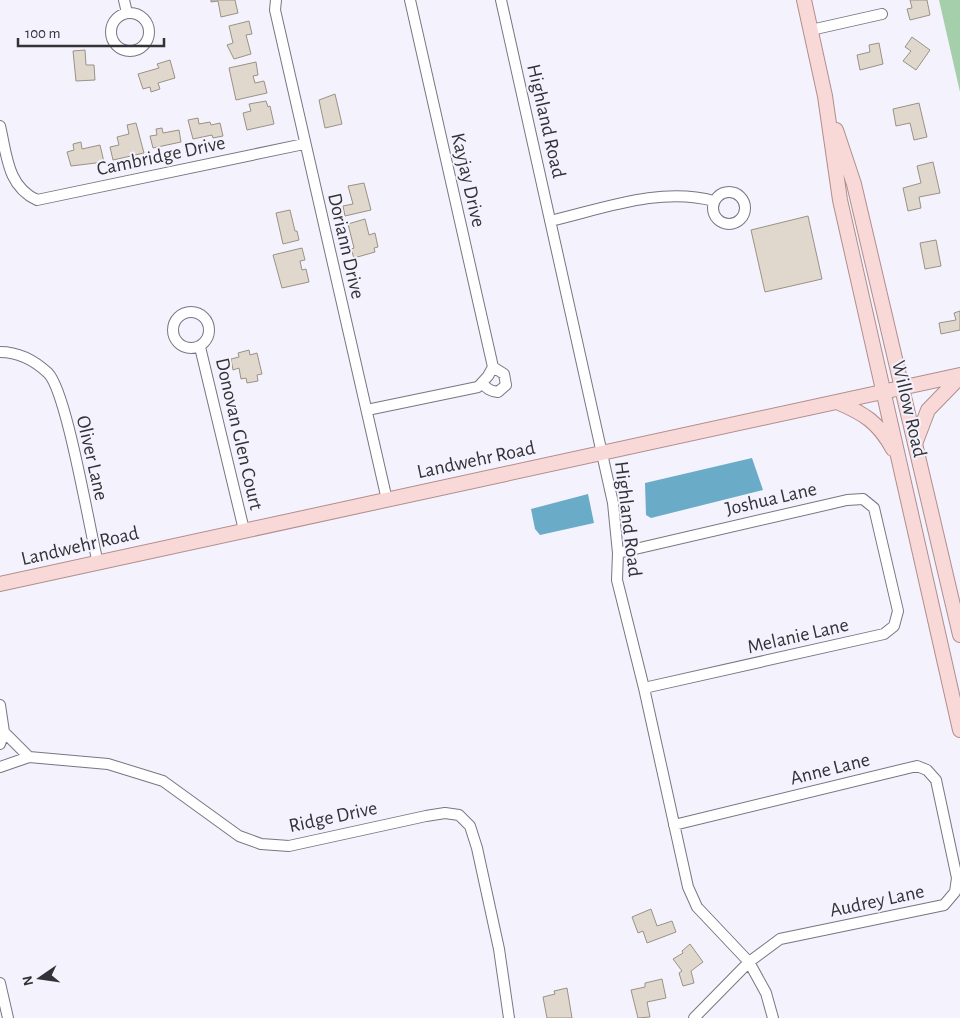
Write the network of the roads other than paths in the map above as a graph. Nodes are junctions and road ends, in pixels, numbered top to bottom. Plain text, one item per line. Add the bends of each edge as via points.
1 (124, 0) edge
2 (276, 0) edge
3 (410, 0) edge
4 (501, 0) edge
5 (804, 0) edge
6 (127, 13) dead end
7 (882, 14) dead end
8 (810, 30) junction
9 (825, 96) junction
10 (0, 126) edge
11 (304, 144) junction
12 (714, 201) dead end
13 (550, 221) junction
14 (200, 347) dead end
15 (0, 352) edge
16 (493, 367) junction
17 (960, 376) edge
18 (482, 383) junction
19 (901, 387) junction
20 (884, 391) junction
21 (837, 402) junction
22 (367, 410) junction
23 (915, 445) junction
24 (603, 454) junction
25 (900, 460) junction
26 (387, 500) junction
27 (244, 530) junction
28 (618, 553) junction
29 (98, 563) junction
30 (888, 564) joint
31 (0, 584) edge
32 (960, 635) edge
33 (644, 688) junction
34 (0, 705) edge
35 (960, 730) edge
36 (4, 732) junction
37 (0, 744) edge
38 (29, 757) junction
39 (0, 767) edge
40 (674, 825) junction
41 (948, 834) joint
42 (750, 962) junction
43 (0, 983) edge
44 (8, 1018) edge
45 (509, 1018) edge
46 (694, 1018) edge
47 (773, 1018) edge

1 - 6 street
2 - 11 street, Doriann Drive via 275,10
3 - 16 street, Kayjay Drive
4 - 13 street, Highland Road
5 - 8 main road, Willow Road
7 - 8 street
8 - 9 main road, Willow Road
9 - 19 main road, Willow Road via 854,184
9 - 20 main road, Willow Road via 840,200
10 - 11 street, Cambridge Drive via 14,182 26,195 37,200
11 - 22 street, Doriann Drive
12 - 13 street via 656,197
13 - 24 street, Highland Road
14 - 27 street, Donovan Glen Court
15 - 29 street, Oliver Lane via 27,356 49,373 56,387 69,429
16 - 18 street
16 - 18 street, Kayjay Drive via 504,374 506,386 498,392
17 - 19 main road, Landwehr Road
17 - 23 main road via 928,410
18 - 22 street via 478,387
19 - 20 main road, Landwehr Road
19 - 23 main road, Willow Road
20 - 21 main road, Landwehr Road
20 - 25 main road, Willow Road
21 - 24 main road, Landwehr Road
21 - 25 main road via 865,415 880,428
22 - 26 street, Doriann Drive
23 - 32 main road, Willow Road
24 - 26 main road, Landwehr Road
24 - 28 street, Highland Road via 613,502
25 - 35 main road, Willow Road
26 - 27 main road, Landwehr Road
27 - 29 main road, Landwehr Road
28 - 30 street, Joshua Lane via 863,499 874,508
28 - 33 street, Highland Road via 617,580
29 - 31 main road, Landwehr Road
30 - 33 street, Melanie Lane via 898,611 894,626 884,634
33 - 40 street, Highland Road
34 - 36 street
36 - 37 street
36 - 38 street
38 - 39 street
38 - 45 street, Ridge Drive via 108,764 163,781 239,836 261,844 289,846 426,816 458,815 470,826 477,848 499,949
40 - 41 street, Anne Lane via 917,766 927,770 936,780
40 - 42 street, Highland Road via 688,887 697,907
41 - 42 street, Audrey Lane via 957,878 955,892 944,905 780,939
42 - 46 street, Audrey Lane
42 - 47 street, Highland Road via 766,993
43 - 44 street

